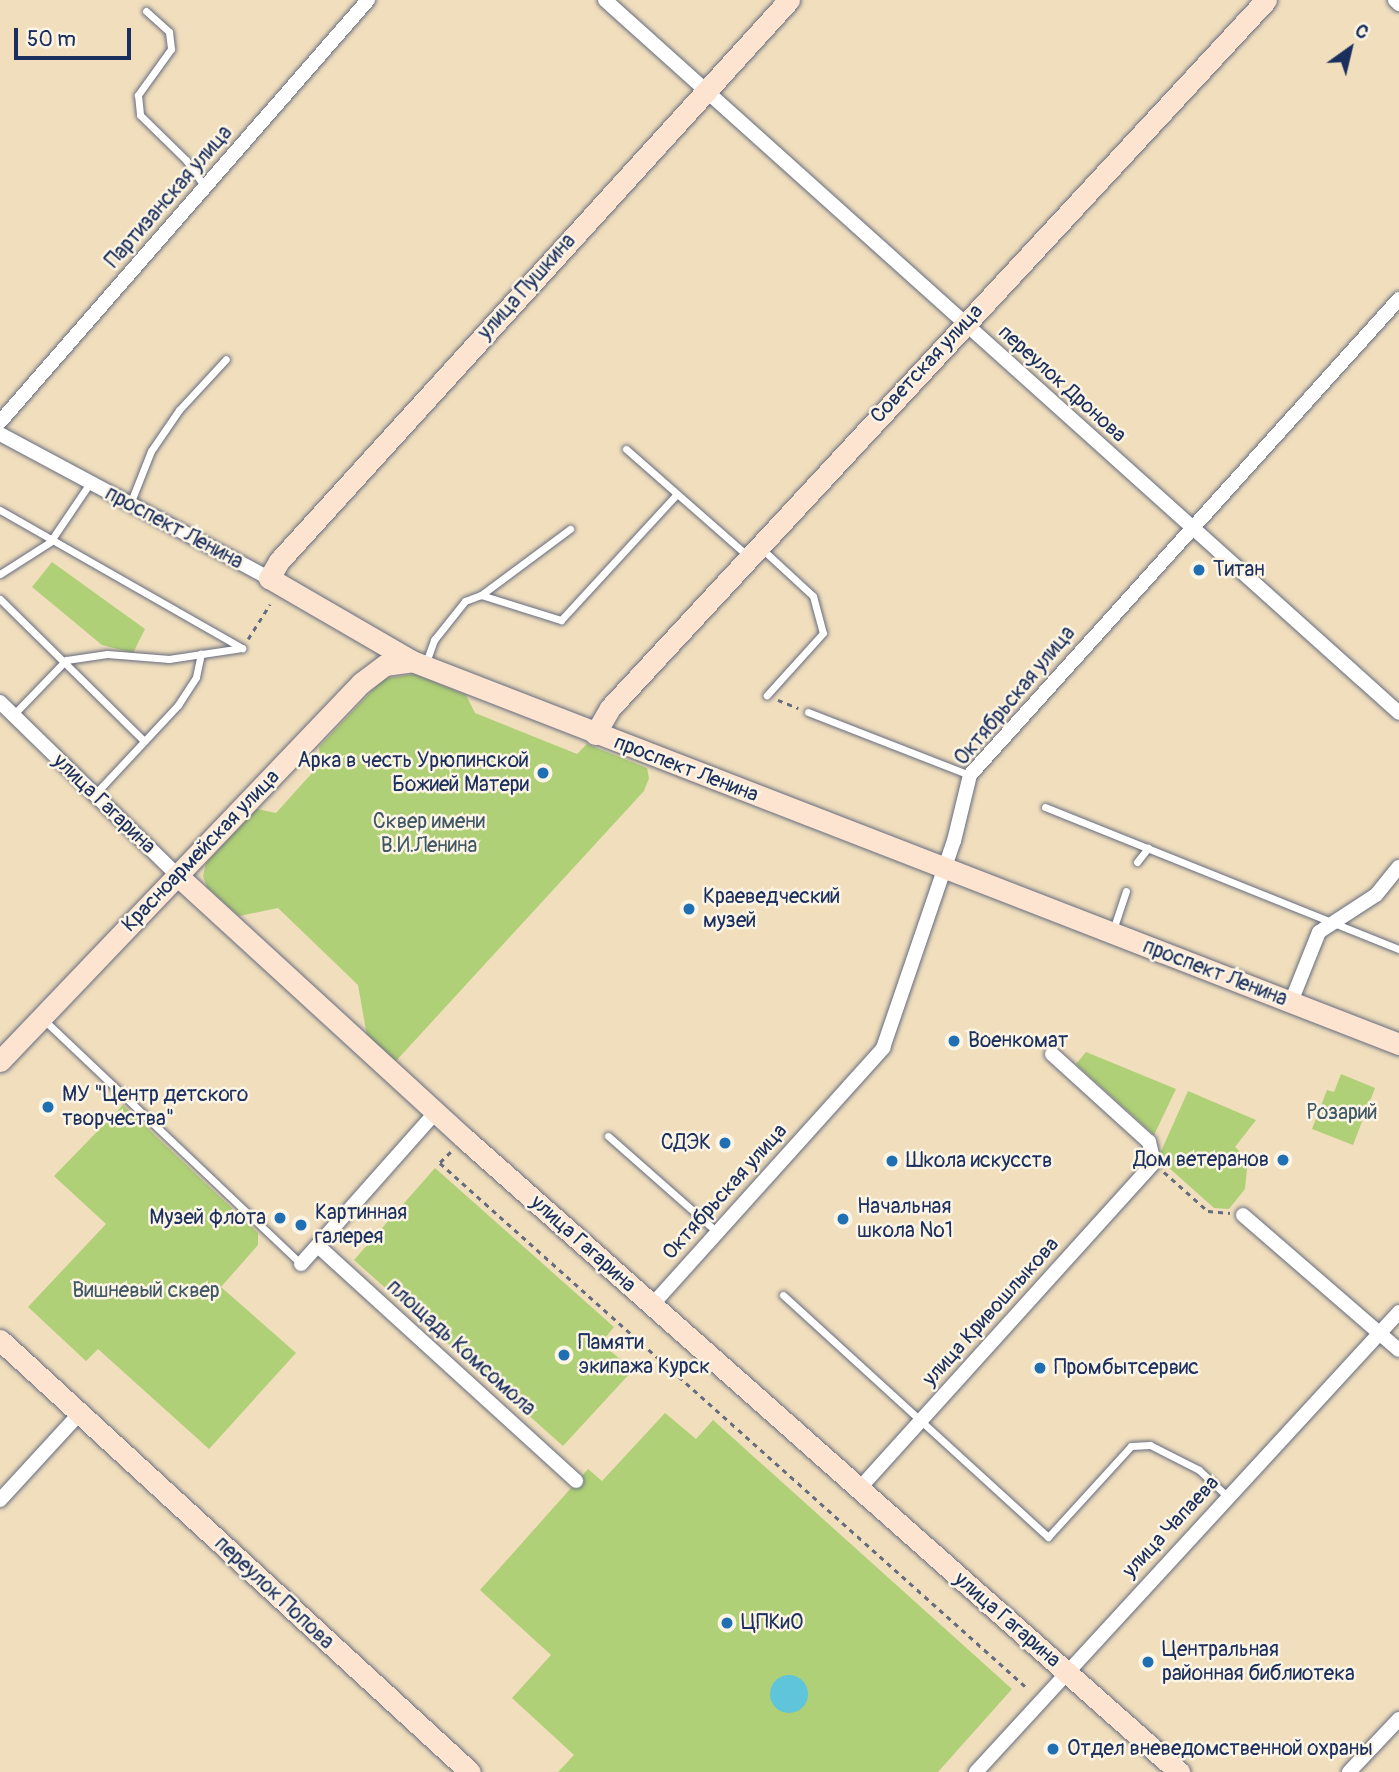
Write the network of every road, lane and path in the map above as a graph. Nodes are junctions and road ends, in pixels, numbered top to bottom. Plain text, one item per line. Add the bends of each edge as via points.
1 (368, 0) edge
2 (605, 0) edge
3 (789, 0) edge
4 (1265, 0) edge
5 (1395, 0) edge
6 (1399, 4) edge
7 (146, 11) dead end
8 (705, 92) junction
9 (205, 187) junction
10 (1399, 299) edge
11 (964, 324) junction
12 (226, 359) dead end
13 (0, 422) edge
14 (0, 434) edge
15 (626, 449) dead end
16 (90, 483) junction
17 (677, 494) junction
18 (130, 504) junction
19 (0, 510) edge
20 (1189, 528) junction
21 (570, 529) dead end
22 (50, 542) junction
23 (753, 551) junction
24 (0, 574) edge
25 (269, 578) junction
26 (481, 595) junction
27 (0, 599) edge
28 (270, 604) dead end
29 (242, 648) junction
30 (201, 654) junction
31 (66, 660) junction
32 (418, 663) junction
33 (767, 695) joint
34 (0, 702) edge
35 (808, 712) joint
36 (1399, 713) edge
37 (13, 715) junction
38 (595, 734) junction
39 (144, 741) junction
40 (970, 775) junction
41 (94, 794) junction
42 (1045, 807) dead end
43 (1148, 848) junction
44 (1137, 862) dead end
45 (1399, 867) edge
46 (944, 868) junction
47 (178, 876) junction
48 (1126, 891) dead end
49 (1335, 922) junction
50 (1111, 933) junction
51 (1399, 949) edge
52 (1291, 1002) junction
53 (40, 1017) junction
54 (1399, 1044) edge
55 (1052, 1054) dead end
56 (0, 1061) edge
57 (436, 1112) junction
58 (608, 1136) dead end
59 (464, 1138) junction
60 (1154, 1163) junction
61 (1244, 1215) joint
62 (717, 1232) junction
63 (318, 1246) junction
64 (301, 1265) joint
65 (783, 1296) dead end
66 (652, 1305) junction
67 (1399, 1312) edge
68 (1379, 1333) junction
69 (0, 1340) edge
70 (1399, 1350) edge
71 (79, 1414) junction
72 (920, 1421) junction
73 (576, 1481) dead end
74 (859, 1489) junction
75 (1228, 1497) junction
76 (0, 1500) edge
77 (1066, 1672) junction
78 (1026, 1686) dead end
79 (1399, 1719) edge
80 (470, 1772) edge
81 (976, 1772) edge
82 (1179, 1772) edge
83 (1349, 1772) edge

1 - 9 street, Партизанская улица
2 - 8 street, переулок Дронова
3 - 8 main road, улица Пушкина
4 - 11 main road, Советская улица
5 - 6 street
7 - 9 lane via 169,32 172,49 138,95 140,115 186,160
8 - 11 street, переулок Дронова
8 - 25 main road, улица Пушкина via 279,561
9 - 13 street, Партизанская улица
10 - 20 street, Октябрьская улица
11 - 20 street, переулок Дронова
11 - 23 main road, Советская улица
12 - 18 lane via 179,410 151,451
14 - 16 street, проспект Ленина
15 - 17 lane
16 - 18 street, проспект Ленина
16 - 22 lane
17 - 23 lane
17 - 26 lane via 561,620
18 - 25 street, проспект Ленина
19 - 22 lane
20 - 36 street, переулок Дронова
20 - 40 street, Октябрьская улица
21 - 26 lane
22 - 24 lane
22 - 29 lane
23 - 33 lane via 813,596 823,633
23 - 38 main road, Советская улица via 610,708
25 - 32 main road, проспект Ленина
26 - 32 lane via 465,601
27 - 31 lane
28 - 29 path
29 - 30 lane
30 - 31 lane via 169,659 107,654
30 - 39 lane via 196,677 178,705
31 - 37 lane
31 - 39 lane
32 - 38 main road, проспект Ленина
32 - 47 main road, Красноармейская улица via 385,665 361,683
33 - 35 path
34 - 37 street, улица Гагарина
35 - 40 lane
37 - 41 street, улица Гагарина
38 - 46 main road, проспект Ленина
39 - 41 lane
40 - 46 street, Октябрьская улица
41 - 47 street, улица Гагарина
42 - 43 lane
43 - 44 lane
43 - 49 lane
45 - 49 street via 1376,895
46 - 50 main road, проспект Ленина
46 - 62 street, Октябрьская улица via 883,1048
47 - 53 main road, Красноармейская улица
47 - 57 main road, улица Гагарина
48 - 50 lane
49 - 51 lane
49 - 52 street via 1320,932
50 - 52 main road, проспект Ленина
52 - 54 main road, проспект Ленина
53 - 56 main road, Красноармейская улица
53 - 64 lane
55 - 60 street via 1149,1142
57 - 59 main road, улица Гагарина
57 - 63 street
58 - 62 lane
59 - 66 main road, улица Гагарина
59 - 78 path via 440,1163
60 - 61 path via 1208,1211
60 - 72 street, улица Кривошлыкова
61 - 68 street
62 - 66 street, Октябрьская улица
63 - 64 street
63 - 73 street, площадь Комсомола
65 - 72 lane
66 - 74 main road, улица Гагарина
67 - 68 street, улица Чапаева
68 - 70 street
68 - 75 street, улица Чапаева
69 - 71 main road, переулок Попова
71 - 76 street
71 - 80 main road, переулок Попова
72 - 74 street, улица Кривошлыкова
72 - 75 lane via 1048,1537 1131,1446 1150,1445 1199,1470
74 - 77 main road, улица Гагарина
75 - 77 street, улица Чапаева
77 - 81 street, улица Чапаева
77 - 82 main road, улица Гагарина
79 - 83 street

